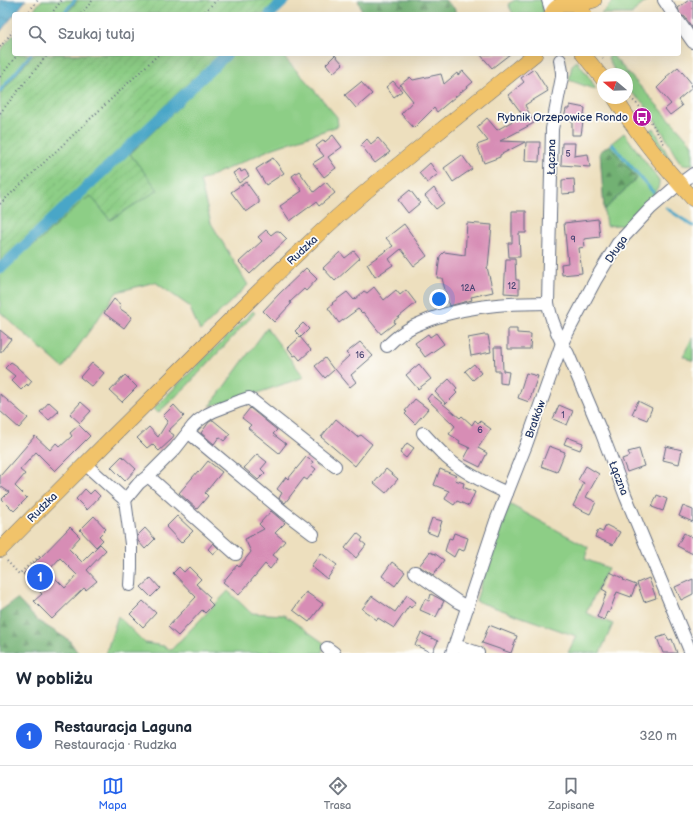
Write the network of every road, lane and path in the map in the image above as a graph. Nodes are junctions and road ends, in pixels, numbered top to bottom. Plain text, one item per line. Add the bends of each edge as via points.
1 (38, 0) edge
2 (62, 0) edge
3 (93, 0) edge
4 (217, 0) edge
5 (594, 0) edge
6 (602, 0) edge
7 (664, 0) edge
8 (573, 5) edge
9 (551, 9) edge
10 (29, 12) edge
11 (53, 12) edge
12 (84, 12) edge
13 (204, 12) edge
14 (593, 12) edge
15 (673, 12) edge
16 (681, 25) edge
17 (12, 32) edge
18 (693, 42) edge
19 (0, 47) edge
20 (16, 56) edge
21 (46, 56) edge
22 (158, 56) edge
23 (534, 56) edge
24 (585, 56) edge
25 (595, 56) edge
26 (560, 60) dead end
27 (599, 68) edge
28 (597, 71) edge
29 (0, 77) edge
30 (633, 100) edge
31 (619, 104) edge
32 (0, 112) edge
33 (665, 146) dead end
34 (693, 174) edge
35 (679, 184) junction
36 (693, 199) edge
37 (0, 204) edge
38 (548, 303) junction
39 (562, 343) junction
40 (387, 346) dead end
41 (188, 432) junction
42 (423, 434) dead end
43 (85, 464) junction
44 (335, 466) dead end
45 (148, 476) junction
46 (507, 493) junction
47 (125, 500) junction
48 (313, 534) dead end
49 (1, 553) edge
50 (42, 554) dead end
51 (236, 554) dead end
52 (415, 572) dead end
53 (130, 585) dead end
54 (468, 606) junction
55 (453, 649) edge
56 (478, 653) edge
57 (691, 653) edge

1 - 10 path
2 - 11 path
3 - 12 path
4 - 13 path
5 - 8 main road
6 - 14 main road
7 - 15 street
8 - 9 main road via 563,2
16 - 18 street
17 - 19 path
20 - 29 path
21 - 32 path
22 - 37 path
23 - 43 main road, Rudzka via 344,211 274,276
24 - 28 main road
25 - 27 main road
26 - 38 street, Łączna via 562,77 552,129
30 - 33 path via 640,106
31 - 35 main road via 642,139
34 - 35 street, Długa
35 - 36 main road
35 - 39 street, Długa via 651,208 618,243
38 - 39 street, Łączna
38 - 40 street via 469,308 413,326
39 - 46 street, Bratków
39 - 57 street, Łączna
41 - 44 street via 208,414 249,398
41 - 45 street
41 - 48 street
42 - 46 street via 453,462 487,484
43 - 47 street
43 - 49 main road, Rudzka
45 - 47 street
45 - 51 street
46 - 54 street, Bratków
47 - 53 street via 131,544
49 - 50 path via 19,574
52 - 54 street via 458,602
54 - 55 street, Bratków
55 - 56 street, Bratków

